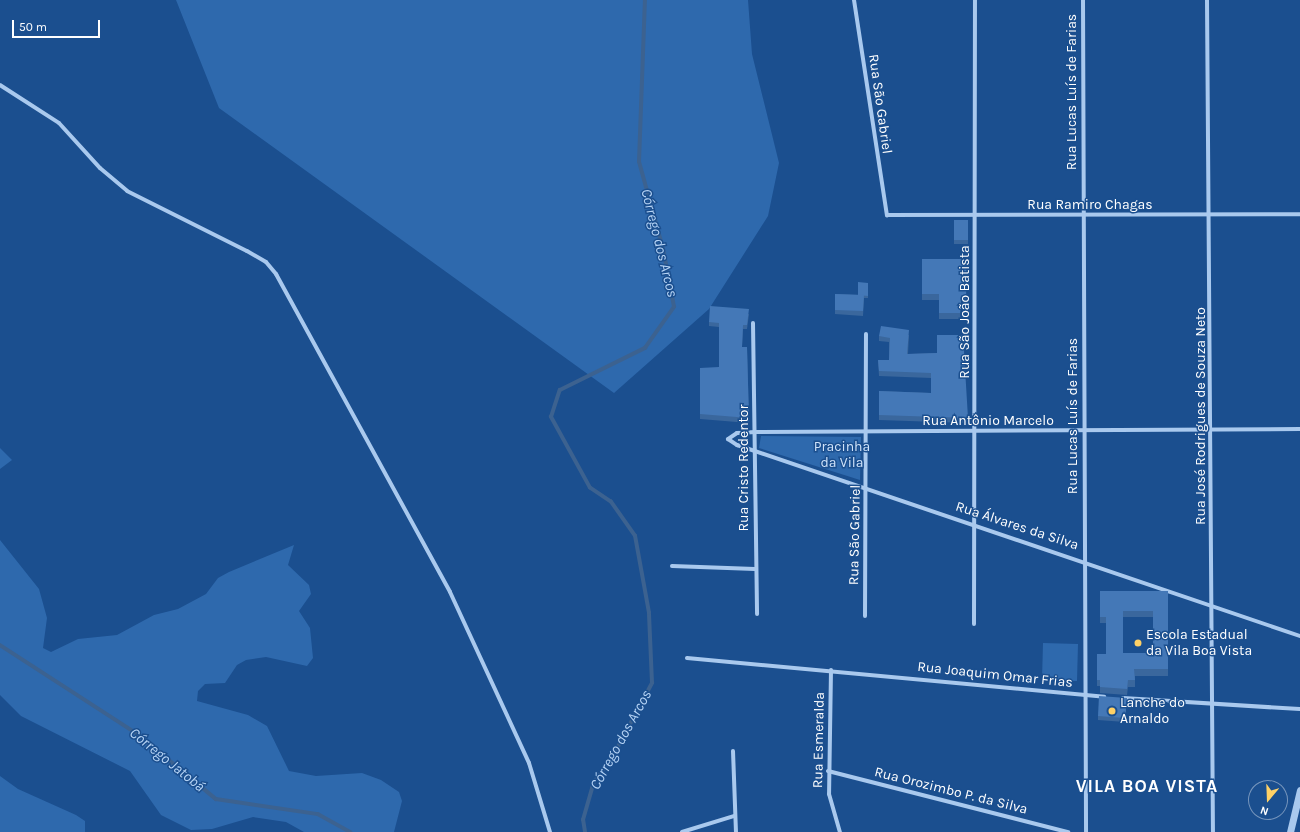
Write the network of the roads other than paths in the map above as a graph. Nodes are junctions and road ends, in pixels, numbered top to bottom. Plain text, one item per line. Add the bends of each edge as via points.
1 (854, 0) edge
2 (975, 0) edge
3 (1083, 0) edge
4 (1207, 0) edge
5 (0, 85) edge
6 (884, 211) joint
7 (1300, 214) edge
8 (975, 216) junction
9 (1084, 216) junction
10 (1211, 216) junction
11 (753, 323) dead end
12 (866, 334) dead end
13 (1212, 429) junction
14 (1300, 429) edge
15 (976, 431) junction
16 (756, 432) junction
17 (865, 432) junction
18 (1084, 432) junction
19 (728, 439) joint
20 (755, 451) junction
21 (867, 488) junction
22 (974, 524) junction
23 (1084, 560) junction
24 (672, 566) dead end
25 (756, 569) junction
26 (1212, 605) junction
27 (757, 614) dead end
28 (865, 616) dead end
29 (974, 624) dead end
30 (1300, 636) edge
31 (687, 658) dead end
32 (831, 670) junction
33 (1086, 696) junction
34 (1110, 697) edge
35 (1118, 698) edge
36 (1211, 703) junction
37 (1300, 708) edge
38 (733, 751) dead end
39 (828, 771) junction
40 (1300, 790) edge
41 (734, 816) junction
42 (550, 832) edge
43 (682, 832) edge
44 (736, 832) edge
45 (840, 832) edge
46 (1068, 832) edge
47 (1086, 832) edge
48 (1213, 832) edge
49 (1290, 832) edge

1 - 6 street, Rua São Gabriel
2 - 8 street, Rua São João Batista
3 - 9 street, Rua Lucas Luís de Farias
4 - 10 street, Rua José Rodrigues de Souza Neto
5 - 42 street via 59,123 100,168 128,191 247,251 276,274 450,592 529,763
6 - 8 street, Rua Ramiro Chagas via 894,217
7 - 10 street, Rua Ramiro Chagas
8 - 9 street, Rua Ramiro Chagas
8 - 15 street, Rua São João Batista
9 - 10 street, Rua Ramiro Chagas
9 - 18 street, Rua Lucas Luís de Farias
10 - 13 street, Rua José Rodrigues de Souza Neto
11 - 16 street, Rua Cristo Redentor
12 - 17 street, Rua São Gabriel
13 - 14 street, Rua Antônio Marcelo
13 - 18 street, Rua Antônio Marcelo
13 - 26 street, Rua José Rodrigues de Souza Neto
15 - 17 street, Rua Antônio Marcelo
15 - 18 street, Rua Antônio Marcelo
15 - 22 street, Rua São João Batista
16 - 17 street, Rua Antônio Marcelo
16 - 19 street, Rua Antônio Marcelo via 737,433
16 - 20 street, Rua Cristo Redentor
17 - 21 street, Rua São Gabriel
18 - 23 street, Rua Lucas Luís de Farias
19 - 20 street, Rua Álvares da Silva
20 - 21 street, Rua Álvares da Silva
20 - 25 street, Rua Cristo Redentor
21 - 22 street, Rua Álvares da Silva
21 - 28 street, Rua São Gabriel
22 - 23 street, Rua Álvares da Silva
22 - 29 street, Rua São João Batista
23 - 26 street, Rua Álvares da Silva
23 - 33 street, Rua Lucas Luís de Farias
24 - 25 street
25 - 27 street, Rua Cristo Redentor
26 - 30 street, Rua Álvares da Silva
26 - 36 street, Rua José Rodrigues de Souza Neto
31 - 32 street, Rua Joaquim Omar Frias
32 - 33 street, Rua Joaquim Omar Frias
32 - 39 street, Rua Esmeralda
33 - 34 street, Rua Joaquim Omar Frias
33 - 47 street, Rua Lucas Luís de Farias
35 - 36 street
36 - 37 street
36 - 48 street, Rua José Rodrigues de Souza Neto
38 - 41 street
39 - 45 street, Rua Esmeralda via 829,794
39 - 46 street, Rua Orozimbo P. da Silva
40 - 49 street
41 - 43 street
41 - 44 street

